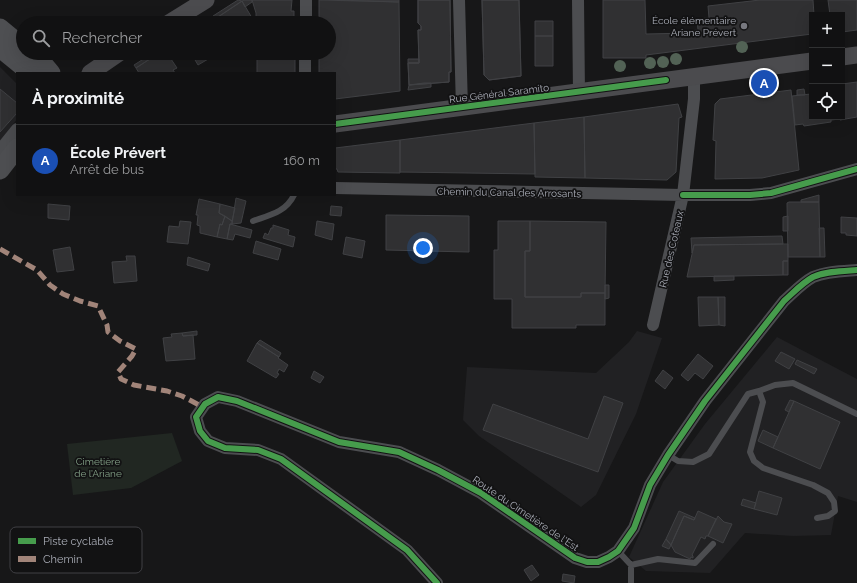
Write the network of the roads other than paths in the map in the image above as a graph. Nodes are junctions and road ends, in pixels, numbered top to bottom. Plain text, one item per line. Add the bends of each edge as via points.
1 (306, 0) edge
2 (459, 0) edge
3 (578, 0) edge
4 (198, 2) edge
5 (179, 16) edge
6 (306, 16) edge
7 (8, 40) edge
8 (16, 55) edge
9 (857, 55) edge
10 (845, 57) edge
11 (19, 60) edge
12 (39, 60) edge
13 (109, 60) edge
14 (306, 60) edge
15 (809, 61) edge
16 (33, 72) edge
17 (50, 72) edge
18 (91, 72) edge
19 (305, 72) edge
20 (694, 77) junction
21 (579, 93) junction
22 (462, 108) junction
23 (336, 124) edge
24 (16, 130) edge
25 (16, 149) edge
26 (0, 150) edge
27 (857, 169) edge
28 (0, 170) edge
29 (336, 188) edge
30 (683, 195) junction
31 (294, 196) edge
32 (253, 221) dead end
33 (857, 270) edge
34 (653, 324) dead end
35 (759, 391) junction
36 (857, 414) edge
37 (668, 455) junction
38 (816, 518) dead end
39 (713, 544) dead end
40 (618, 551) junction
41 (631, 565) junction
42 (437, 583) edge
43 (631, 583) edge

1 - 6 street
2 - 22 street
3 - 21 street
4 - 5 street
7 - 8 main road
9 - 10 street
11 - 16 main road
12 - 17 main road
13 - 18 street
14 - 19 street
15 - 20 street, Rue Général Saramito
20 - 21 street, Rue Général Saramito
20 - 30 street, Rue des Coteaux via 694,100
21 - 22 street, Rue Général Saramito
22 - 23 street, Rue Général Saramito
24 - 26 street
25 - 28 main road
27 - 30 street, Chemin du Canal des Arrosants via 771,193
29 - 30 street, Chemin du Canal des Arrosants
30 - 34 street, Rue des Coteaux
31 - 32 lane via 290,203 276,213
33 - 37 street, Route du Cimetière de l'Est via 814,277 784,301 705,401
35 - 36 lane via 775,385 793,384
35 - 37 lane via 748,394 709,454 693,462 678,461
35 - 38 lane via 763,402 750,452 754,461 763,468 813,484 828,493 834,502 835,511 828,516
37 - 40 street, Route du Cimetière de l'Est via 650,485 634,528
39 - 41 lane via 695,563 658,559
40 - 41 lane
40 - 42 street, Route du Cimetière de l'Est via 598,562 575,558 481,493 399,452 339,442 237,401 218,398 205,404 196,417 200,432 208,441 226,448 258,450 281,459 407,550
41 - 43 lane

